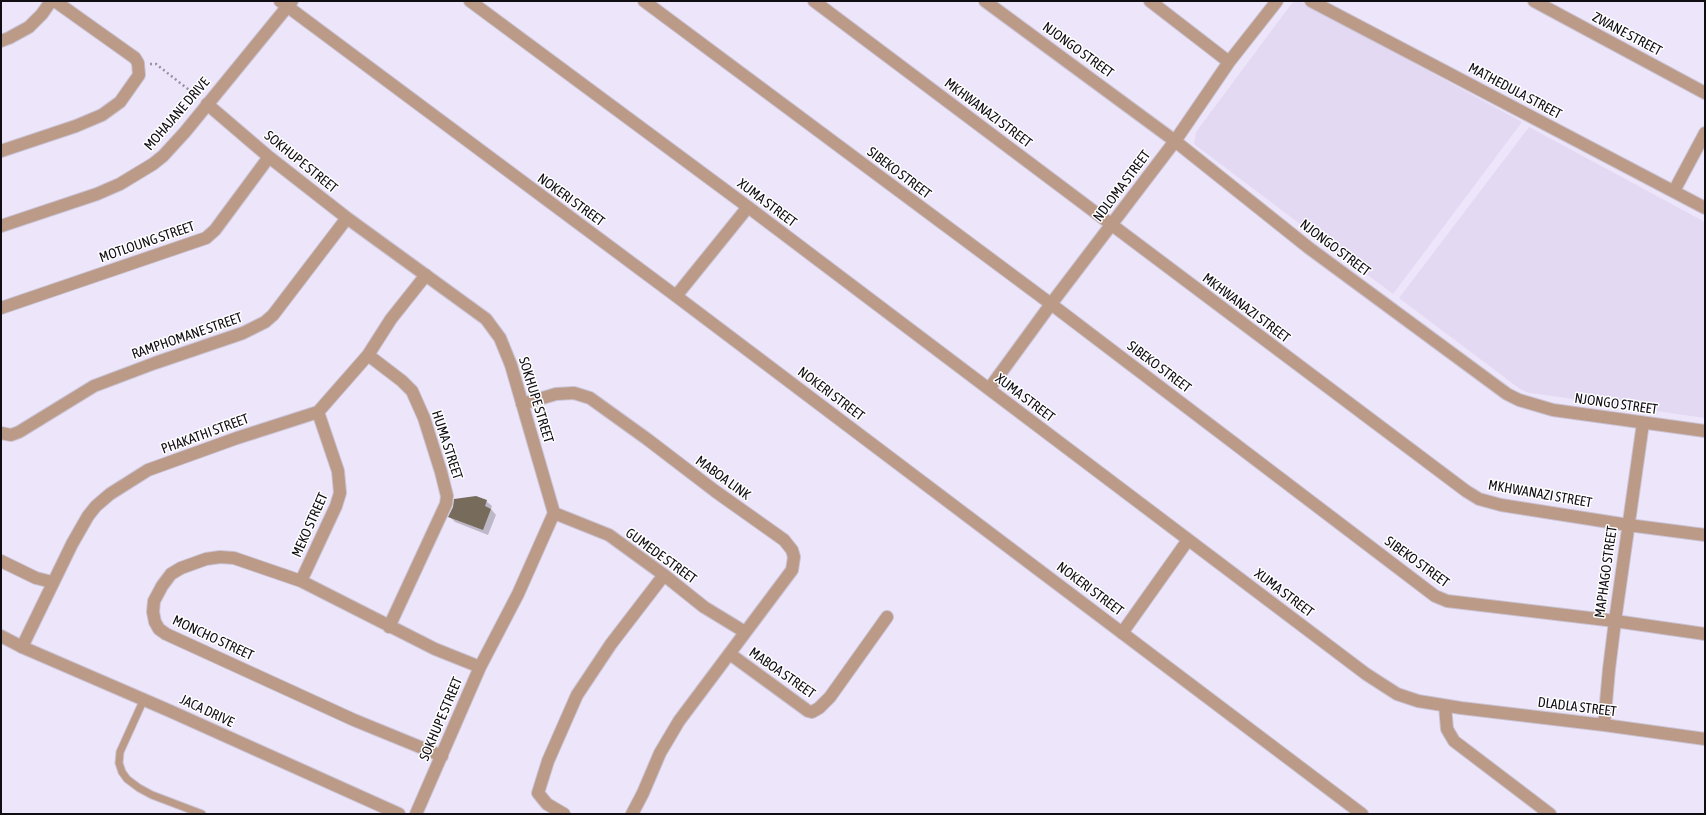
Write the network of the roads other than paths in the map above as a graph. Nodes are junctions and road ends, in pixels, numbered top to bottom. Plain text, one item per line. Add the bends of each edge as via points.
1 (51, 1) edge
2 (55, 1) edge
3 (470, 1) edge
4 (644, 1) edge
5 (814, 1) edge
6 (985, 1) edge
7 (1150, 1) edge
8 (1277, 1) edge
9 (1311, 1) edge
10 (1534, 1) edge
11 (287, 3) edge
12 (1, 40) edge
13 (1230, 62) junction
14 (1705, 93) edge
15 (207, 104) junction
16 (1705, 133) edge
17 (1174, 141) junction
18 (1, 151) edge
19 (269, 157) junction
20 (1674, 191) junction
21 (748, 207) junction
22 (1705, 208) edge
23 (347, 218) junction
24 (1111, 225) junction
25 (1, 226) edge
26 (426, 275) junction
27 (676, 296) junction
28 (1051, 304) junction
29 (1, 308) edge
30 (368, 355) junction
31 (989, 389) junction
32 (522, 404) junction
33 (318, 412) junction
34 (1643, 423) junction
35 (1705, 431) edge
36 (1, 433) edge
37 (554, 513) junction
38 (1628, 525) junction
39 (1705, 535) edge
40 (1188, 540) junction
41 (1, 561) edge
42 (664, 575) junction
43 (301, 581) junction
44 (52, 582) junction
45 (887, 616) dead end
46 (1615, 621) junction
47 (389, 627) junction
48 (745, 632) junction
49 (1122, 633) junction
50 (1705, 634) edge
51 (1, 636) edge
52 (22, 647) junction
53 (730, 654) junction
54 (480, 667) junction
55 (144, 699) junction
56 (1445, 706) junction
57 (1604, 725) junction
58 (1705, 739) edge
59 (442, 756) junction
60 (202, 814) edge
61 (399, 814) edge
62 (416, 814) edge
63 (564, 814) edge
64 (632, 814) edge
65 (1362, 814) edge
66 (1550, 814) edge

1 - 12 street via 29,27
2 - 18 street via 135,58 139,69 137,79 120,102 102,114 76,126
3 - 21 street, XUMA STREET
4 - 28 street, SIBEKO STREET
5 - 24 street, MKHWANAZI STREET
6 - 17 street, NJONGO STREET
7 - 13 street
8 - 13 street, NDLOMA STREET
9 - 20 street, MATHEDULA STREET
10 - 14 street, ZWANE STREET
11 - 15 street, MOHAJANE DRIVE
11 - 27 street, NOKERI STREET via 517,179
13 - 17 street, NDLOMA STREET
15 - 19 street, SOKHUPE STREET
15 - 25 street, MOHAJANE DRIVE via 163,156 139,173 97,194
16 - 20 street
17 - 24 street, NDLOMA STREET
17 - 34 street, NJONGO STREET via 1309,248 1507,394 1553,410
19 - 23 street, SOKHUPE STREET
19 - 29 street, MOTLOUNG STREET via 206,238
20 - 22 street, MATHEDULA STREET
21 - 27 street
21 - 31 street, XUMA STREET
23 - 26 street, SOKHUPE STREET
23 - 36 street, RAMPHOMANE STREET via 265,322 243,333 94,386 19,432 11,435
24 - 28 street, NDLOMA STREET
24 - 38 street, MKHWANAZI STREET via 1479,499
26 - 30 street via 391,319
26 - 32 street, SOKHUPE STREET via 486,320 500,338
27 - 49 street, NOKERI STREET
28 - 31 street, NDLOMA STREET
28 - 46 street, SIBEKO STREET via 1435,596 1447,601
30 - 33 street
30 - 47 street, HUMA STREET via 412,391 424,418 447,496 444,509
31 - 40 street, XUMA STREET
32 - 37 street, SOKHUPE STREET
32 - 48 street, MABOA LINK via 556,394 574,393 590,398 784,540 794,557 792,570
33 - 43 street, MEKO STREET via 338,471 340,493
33 - 44 street, PHAKATHI STREET via 148,470 126,483 100,502 88,516
34 - 35 street, NJONGO STREET
34 - 38 street, MAPHAGO STREET
37 - 42 street, GUMEDE STREET via 608,535
37 - 54 street, SOKHUPE STREET via 518,594
38 - 39 street, MKHWANAZI STREET
38 - 46 street, MAPHAGO STREET
40 - 49 street
40 - 56 street, XUMA STREET via 1372,678 1397,694 1418,702
41 - 44 street via 36,578
42 - 48 street, GUMEDE STREET via 704,607
42 - 63 street via 577,695 548,761 538,786 538,793 547,804
43 - 47 street, MONCHO STREET
43 - 59 street, MONCHO STREET via 234,558 206,558 171,574 154,602 155,622 166,634 354,720
44 - 52 street, PHAKATHI STREET
45 - 53 street, MABOA STREET via 830,697 812,712
46 - 50 street, SIBEKO STREET
46 - 57 street, MAPHAGO STREET
47 - 54 street, MONCHO STREET
48 - 53 street, MABOA LINK
49 - 65 street, NOKERI STREET
51 - 52 street, JACA DRIVE
52 - 55 street, JACA DRIVE
53 - 64 street, MABOA STREET via 679,721 660,753
54 - 59 street, SOKHUPE STREET
55 - 60 lane via 120,752 119,764 122,772 133,784 152,795
55 - 61 street, JACA DRIVE
56 - 57 street, DLADLA STREET
56 - 66 street via 1447,728 1454,741
57 - 58 street, DLADLA STREET
59 - 62 street, SOKHUPE STREET

